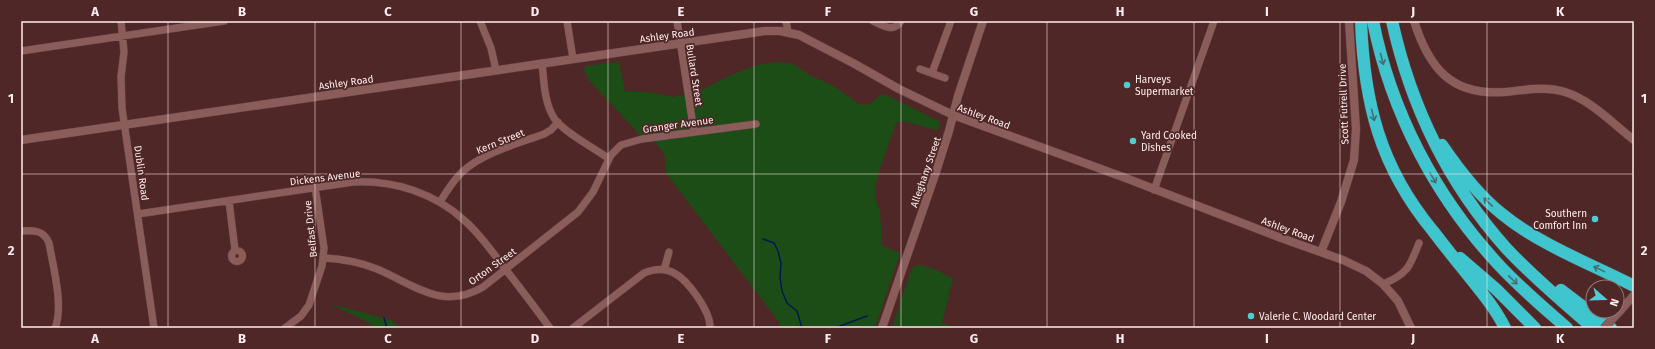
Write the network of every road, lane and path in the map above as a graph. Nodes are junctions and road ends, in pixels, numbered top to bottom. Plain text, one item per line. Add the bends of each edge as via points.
1 (121, 21) edge
2 (224, 21) edge
3 (480, 21) edge
4 (567, 21) edge
5 (677, 21) edge
6 (786, 21) edge
7 (873, 21) edge
8 (901, 21) edge
9 (951, 21) edge
10 (1214, 21) edge
11 (1349, 21) edge
12 (1361, 21) edge
13 (1373, 21) edge
14 (1392, 21) edge
15 (1414, 21) edge
16 (981, 23) edge
17 (788, 32) junction
18 (123, 36) junction
19 (680, 44) junction
20 (21, 51) edge
21 (573, 59) junction
22 (542, 63) junction
23 (920, 69) dead end
24 (496, 70) junction
25 (932, 73) junction
26 (945, 78) dead end
27 (1417, 106) junction
28 (953, 115) junction
29 (558, 122) junction
30 (756, 124) dead end
31 (125, 125) junction
32 (694, 132) junction
33 (21, 140) edge
34 (1634, 140) edge
35 (608, 158) junction
36 (316, 187) junction
37 (1154, 190) junction
38 (229, 201) junction
39 (440, 202) junction
40 (138, 214) junction
41 (1479, 216) junction
42 (21, 231) edge
43 (1440, 240) junction
44 (1419, 243) dead end
45 (235, 250) dead end
46 (669, 252) dead end
47 (1321, 252) junction
48 (324, 258) junction
49 (505, 269) junction
50 (664, 270) junction
51 (1383, 284) junction
52 (1634, 286) edge
53 (1634, 294) edge
54 (710, 326) edge
55 (55, 328) edge
56 (154, 328) edge
57 (285, 328) edge
58 (550, 328) edge
59 (573, 328) edge
60 (882, 328) edge
61 (1411, 328) edge
62 (1505, 328) edge
63 (1535, 328) edge
64 (1567, 328) edge
65 (1593, 328) edge
66 (1604, 328) edge
67 (1611, 328) edge

1 - 18 street, Dublin Road
2 - 18 street
3 - 24 street via 491,48
4 - 21 street
5 - 19 street, Bullard Street
6 - 17 street
7 - 8 street via 891,28
9 - 25 street
10 - 37 street
11 - 47 street, Scott Futrell Drive via 1356,129 1354,160
12 -> 43 highway via 1367,86 1379,139 1403,188
13 -> 64 highway via 1384,66 1404,121 1421,157 1446,199 1462,223 1499,265
14 - 27 highway
15 - 34 street via 1423,47 1432,62 1446,77 1460,86 1491,92 1545,88 1566,92 1593,107
16 - 28 street, Alleghany Street
17 - 19 street, Ashley Road via 765,31
17 - 28 street, Ashley Road via 816,43 899,89
18 - 20 street
18 - 31 street, Dublin Road via 121,93
19 - 21 street, Ashley Road
19 - 32 street, Bullard Street
21 - 22 street, Ashley Road
22 - 24 street, Ashley Road
22 - 29 street via 547,99
23 - 25 street
24 - 31 street, Ashley Road
25 - 26 street
27 - 41 highway via 1443,160
52 -> 27 highway via 1530,234 1503,215 1460,169
28 - 37 street, Ashley Road
28 - 60 street, Alleghany Street
29 - 35 street
29 - 39 street, Kern Street via 544,134 488,155 472,164 454,180
30 - 32 street, Granger Avenue
31 - 33 street, Ashley Road
31 - 40 street, Dublin Road
32 - 35 street, Granger Avenue via 628,142 616,149
35 - 49 street, Orton Street via 593,192 578,212
36 - 38 street, Dickens Avenue
36 - 39 street, Dickens Avenue via 374,182 400,186
36 - 48 street, Belfast Drive
37 - 47 street, Ashley Road
38 - 40 street, Dickens Avenue
38 - 45 street
39 - 49 street, Dickens Avenue via 475,230
40 - 56 street, Dublin Road
41 - 65 highway via 1526,268
41 - 67 highway via 1582,307
42 - 55 street via 39,232 49,243 59,306
43 - 62 highway via 1493,307
43 - 63 highway via 1496,289
44 - 51 street via 1409,268 1398,278
46 - 50 street
47 - 51 street, Ashley Road via 1366,271
48 - 49 street, Orton Street via 367,265 428,293 449,297 475,292
48 - 57 street, Belfast Drive via 309,305 301,316
49 - 58 street, Dickens Avenue
50 - 54 street via 675,273 683,280 705,309
50 - 59 street via 656,269 644,273
51 - 61 street, Ashley Road via 1398,301
53 - 66 street, bridge

